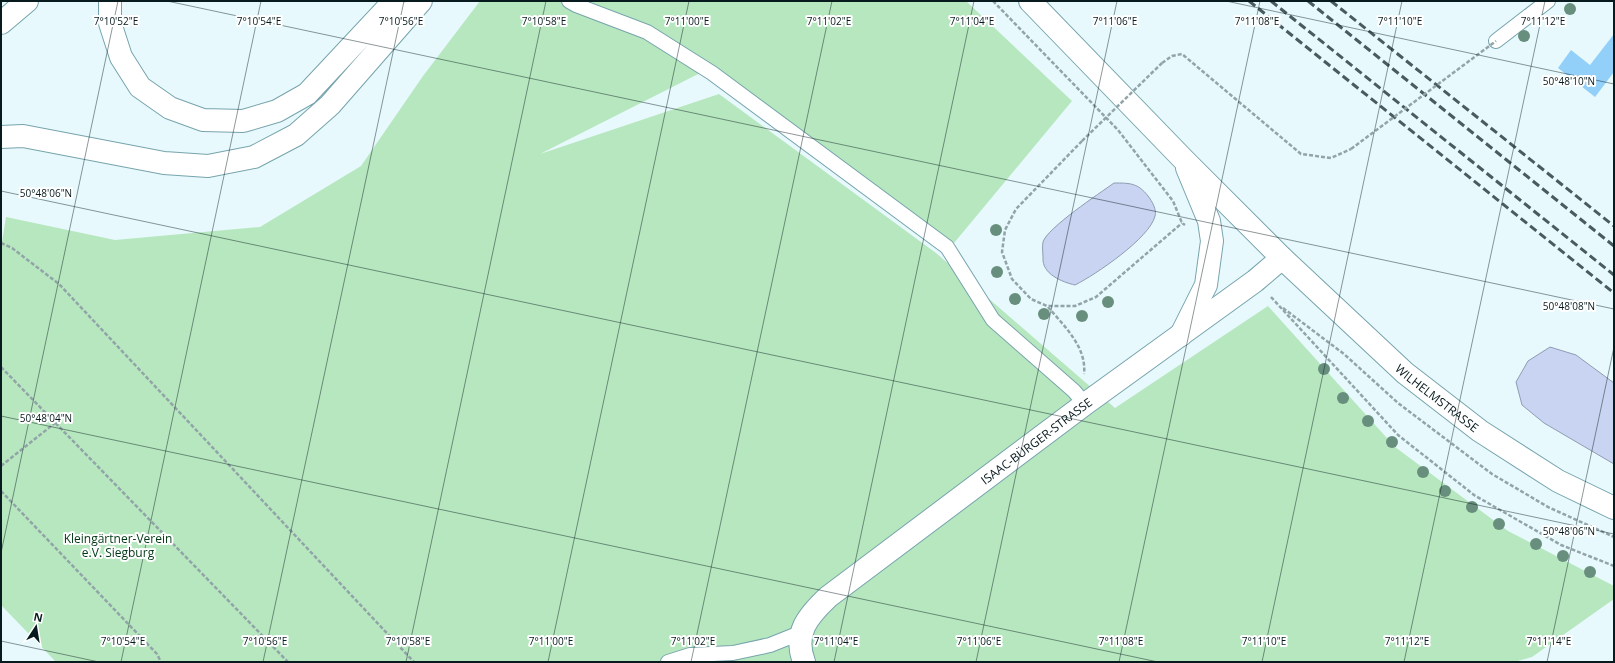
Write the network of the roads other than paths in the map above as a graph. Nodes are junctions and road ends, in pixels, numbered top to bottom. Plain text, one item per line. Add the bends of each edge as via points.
1 (27, 1) edge
2 (110, 1) edge
3 (394, 1) edge
4 (421, 1) edge
5 (569, 1) edge
6 (1030, 1) edge
7 (1548, 1) edge
8 (1, 23) edge
9 (1496, 41) road end
10 (1, 137) edge
11 (1184, 160) junction
12 (1282, 258) junction
13 (1181, 335) junction
14 (1080, 398) junction
15 (1614, 508) edge
16 (800, 633) junction
17 (668, 662) edge
18 (804, 662) edge

1 - 8 main road
2 - 3 main road via 110,23 121,56 140,87 170,108 204,120 243,121 277,111 307,94
4 - 10 main road via 330,105 296,135 254,157 208,166 171,164 23,136
5 - 14 lane via 647,32 712,73 947,247 993,320
6 - 11 main road, WILHELMSTRASSE
7 - 9 lane
11 - 12 main road, WILHELMSTRASSE
11 - 13 main road via 1209,221 1212,241 1206,285
12 - 13 main road, ISAAC-BÜRGER-STRASSE
12 - 15 main road, WILHELMSTRASSE via 1406,373 1480,431 1558,481
13 - 14 main road, ISAAC-BÜRGER-STRASSE
14 - 16 main road, ISAAC-BÜRGER-STRASSE via 828,597 811,614
16 - 17 lane via 770,645 733,653 690,655
16 - 18 main road

